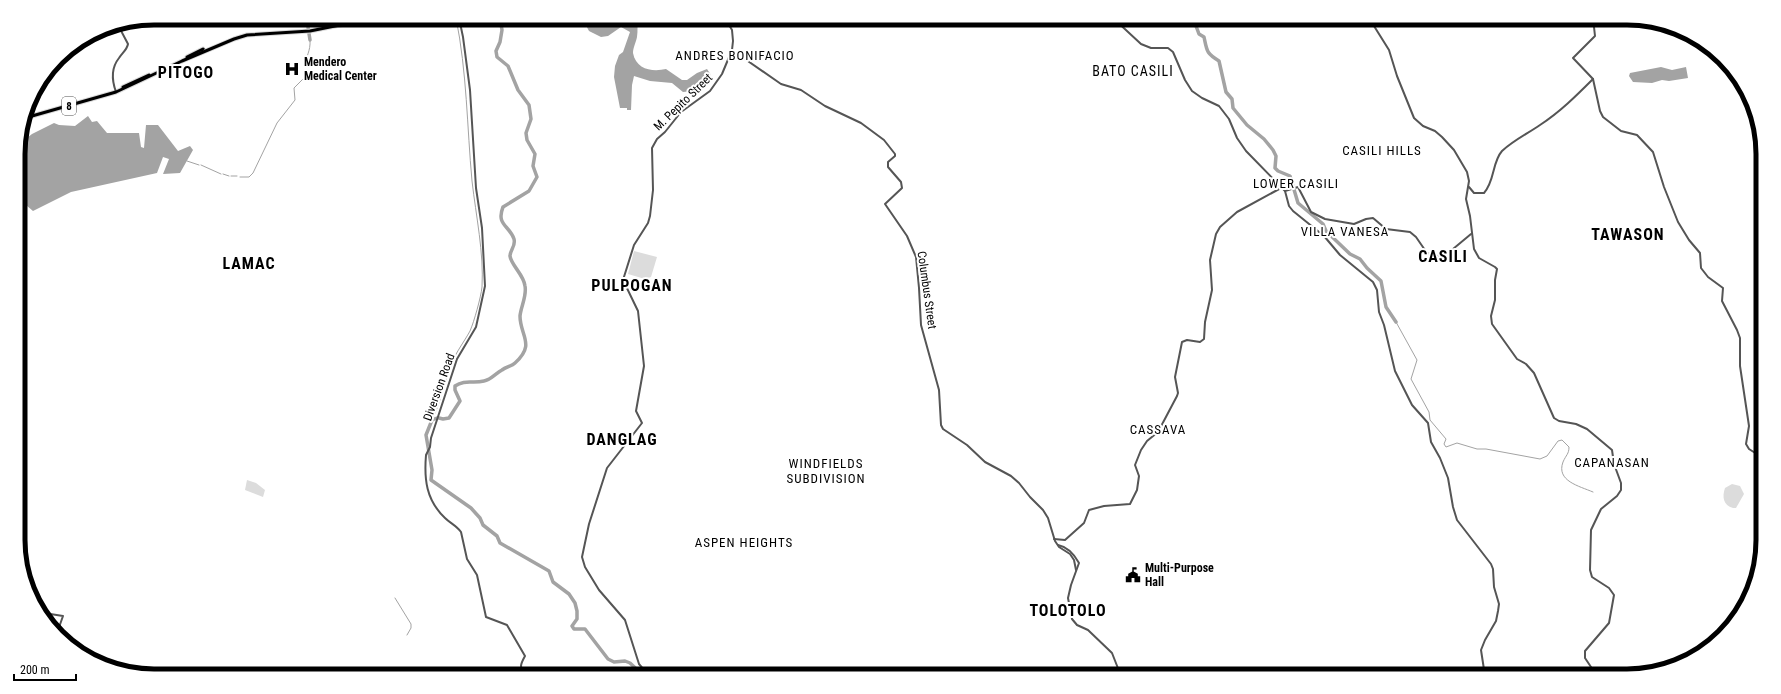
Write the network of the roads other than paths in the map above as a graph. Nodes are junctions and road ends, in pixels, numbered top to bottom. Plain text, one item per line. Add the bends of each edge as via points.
1 (332, 25) edge
2 (336, 25) edge
3 (460, 25) edge
4 (729, 25) edge
5 (1120, 25) edge
6 (1375, 25) edge
7 (1594, 25) edge
8 (120, 29) edge
9 (309, 30) junction
10 (732, 50) junction
11 (1593, 79) junction
12 (116, 92) junction
13 (30, 117) edge
14 (1469, 187) junction
15 (1281, 188) junction
16 (1285, 191) junction
17 (1471, 234) junction
18 (1756, 454) edge
19 (1054, 539) junction
20 (48, 614) edge
21 (59, 627) edge
22 (520, 669) edge
23 (643, 669) edge
24 (1118, 669) edge
25 (1484, 669) edge
26 (1592, 669) edge

1 - 9 main road, 8
2 - 9 main road, 8
3 - 22 street, Diversion Road via 470,90 485,286 476,327 457,359 430,438 425,462 426,484 429,496 439,512 461,532 467,559 477,575 486,617 507,625 524,652
4 - 10 street, M. Pepito Street via 732,30
5 - 15 street via 1142,44 1151,48 1168,48 1173,52 1192,91 1219,106 1246,151
6 - 14 street via 1376,31 1389,50 1417,122 1435,131 1454,150 1467,172
7 - 11 street via 1595,36 1573,58
8 - 12 street via 128,44 117,60 112,77
9 - 12 main road, 8 via 250,33 227,39
10 - 19 street, Columbus Street via 781,84 801,90 825,106 861,123 884,140 895,154 888,162 888,167 901,182 902,188 885,204 907,236 916,257 921,325 939,390 941,425 983,461 1019,483 1048,518
10 - 23 street, M. Pepito Street via 722,74 710,91 681,112 652,148 653,190 650,216 648,224 634,245 623,280 638,311 644,361 636,406 642,423 610,464 588,529 582,561 600,590 625,620 639,664
11 - 14 street via 1560,111 1512,142 1500,153 1484,193 1474,193
11 - 18 street via 1603,117 1621,131 1637,135 1653,152 1678,222 1700,253 1700,268 1723,288 1722,301 1740,338 1740,366 1749,426 1746,444
12 - 13 main road, 8
14 - 17 street via 1466,199
15 - 16 street
15 - 19 street via 1237,212 1216,234 1210,260 1212,290 1204,339 1200,342 1182,342 1175,377 1177,396 1158,432 1141,450 1136,465 1139,476 1136,495 1130,504 1089,510 1084,523 1072,535 1065,540
16 - 17 street via 1298,187 1311,212 1319,216 1348,224 1373,218 1386,229 1410,232 1428,253 1437,256 1447,254
16 - 25 street via 1294,213 1324,236 1340,255 1373,282 1377,290 1379,312 1396,371 1412,405 1428,423 1432,442 1451,488 1457,520 1493,569 1494,587 1499,604 1496,621 1482,650
17 - 26 street via 1477,256 1497,269 1491,319 1496,330 1517,359 1534,373 1554,418 1587,429 1612,450 1621,483 1620,493 1601,509 1590,540 1591,574 1614,595 1609,623 1584,651
19 - 24 street, Columbus Street via 1058,545 1074,555 1079,563 1068,598 1072,619 1077,626 1088,630 1112,653
20 - 21 street via 63,616

